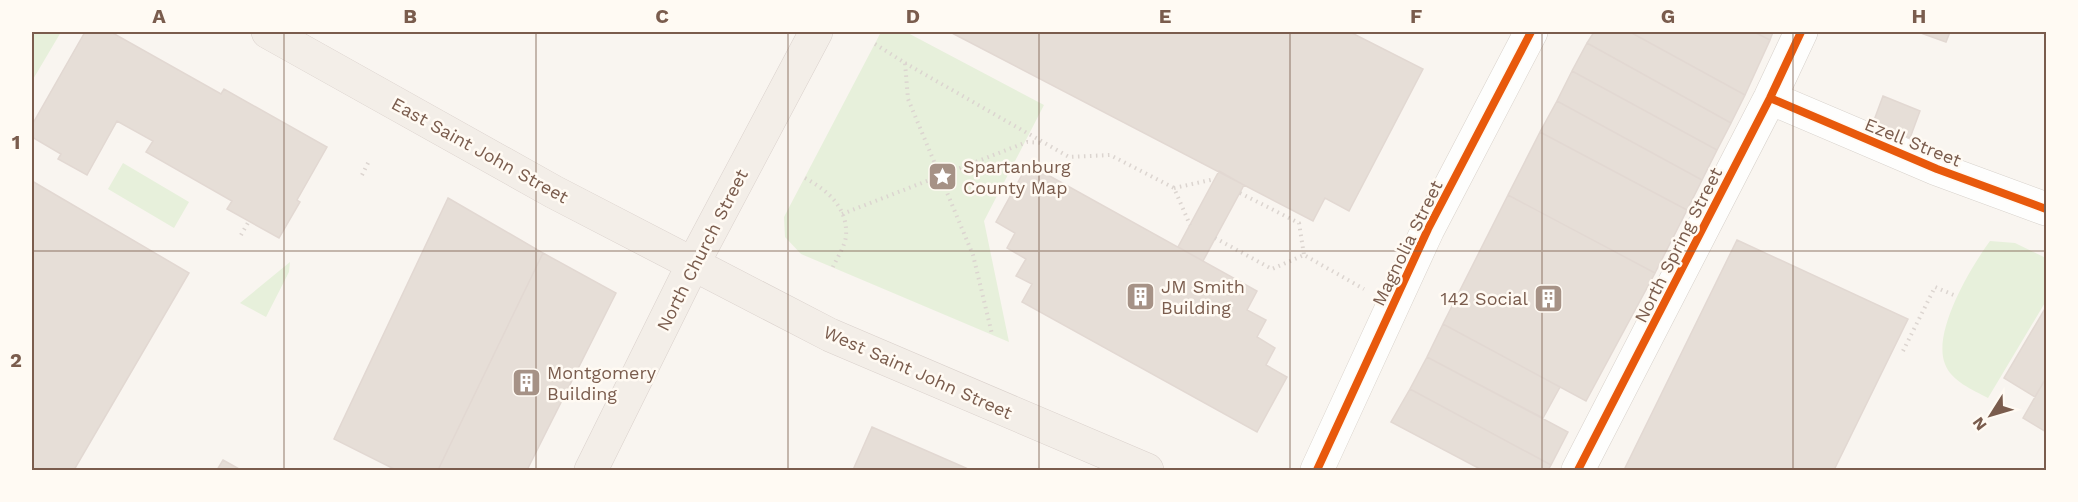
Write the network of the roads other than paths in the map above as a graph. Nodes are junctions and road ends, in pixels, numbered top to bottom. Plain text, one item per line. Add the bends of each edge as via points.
1 (268, 32) edge
2 (816, 32) edge
3 (1531, 32) edge
4 (1801, 32) edge
5 (1770, 98) junction
6 (2046, 209) edge
7 (694, 262) junction
8 (591, 471) edge
9 (1147, 471) edge
10 (1317, 471) edge
11 (1578, 471) edge

1 - 7 main road, East Saint John Street via 554,192
2 - 7 main road, North Church Street
3 - 10 street, Magnolia Street via 1428,229
4 - 5 street, North Spring Street
5 - 6 street, Ezell Street via 1937,169
5 - 11 street, North Spring Street
7 - 8 main road, North Church Street
7 - 9 main road, West Saint John Street via 830,335

